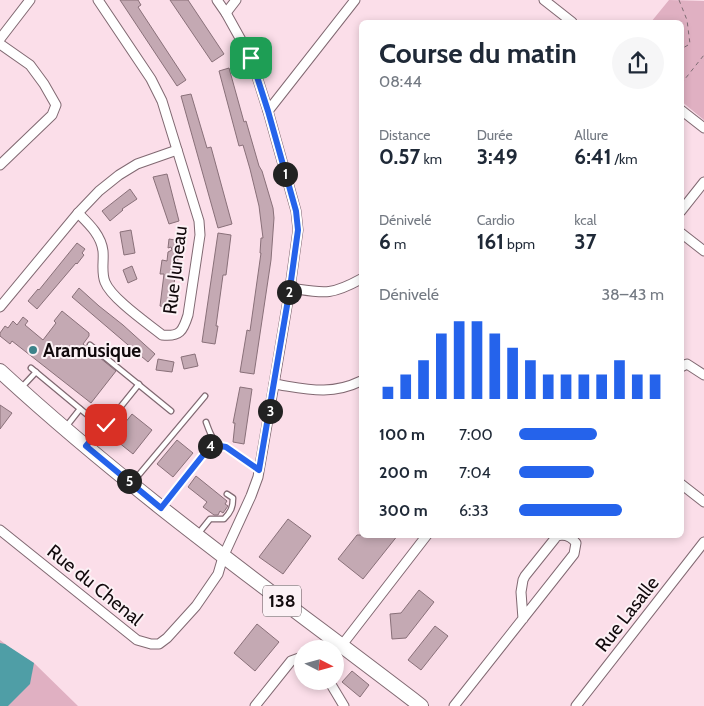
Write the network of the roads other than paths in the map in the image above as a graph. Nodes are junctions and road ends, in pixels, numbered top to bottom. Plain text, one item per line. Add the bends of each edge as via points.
1 (30, 0) edge
2 (98, 0) edge
3 (217, 0) edge
4 (236, 0) edge
5 (355, 0) edge
6 (544, 0) edge
7 (226, 13) junction
8 (569, 20) edge
9 (0, 38) edge
10 (0, 44) edge
11 (268, 111) junction
12 (684, 112) edge
13 (704, 128) edge
14 (177, 150) junction
15 (0, 165) edge
16 (704, 182) edge
17 (684, 207) edge
18 (78, 213) junction
19 (684, 236) edge
20 (704, 251) edge
21 (359, 280) edge
22 (290, 288) junction
23 (0, 307) edge
24 (90, 345) dead end
25 (684, 366) edge
26 (31, 368) dead end
27 (0, 371) edge
28 (36, 372) junction
29 (704, 375) edge
30 (359, 382) edge
31 (139, 384) junction
32 (274, 384) junction
33 (20, 389) junction
34 (205, 396) dead end
35 (80, 409) junction
36 (171, 411) dead end
37 (206, 422) dead end
38 (102, 427) junction
39 (65, 428) junction
40 (215, 440) junction
41 (86, 446) junction
42 (259, 470) junction
43 (132, 484) junction
44 (684, 486) edge
45 (227, 494) dead end
46 (704, 502) edge
47 (161, 508) junction
48 (229, 514) junction
49 (240, 520) junction
50 (0, 530) edge
51 (196, 537) junction
52 (425, 538) edge
53 (555, 538) edge
54 (571, 538) edge
55 (704, 542) edge
56 (223, 557) junction
57 (522, 619) junction
58 (327, 640) edge
59 (344, 641) edge
60 (344, 653) edge
61 (294, 661) edge
62 (334, 690) edge
63 (255, 706) edge
64 (344, 706) edge
65 (421, 706) edge
66 (454, 706) edge
67 (576, 706) edge

1 - 9 street
2 - 14 street, Rue Juneau via 151,79 162,100
3 - 7 street, Rue du Chenal
4 - 7 street
5 - 11 street
6 - 8 street
7 - 11 street, Rue du Chenal via 251,58
10 - 15 street via 30,65 56,105 52,115
11 - 22 street, Rue du Chenal via 296,211 298,230
12 - 13 street
14 - 18 street via 137,164 119,175
14 - 18 street, Rue Juneau via 200,234 188,315 180,333 162,335 113,294 102,274 103,251 99,238
16 - 17 street
18 - 23 street
19 - 20 street
21 - 22 street via 333,292
22 - 32 street, Rue du Chenal
24 - 31 lane
25 - 29 street via 687,364
26 - 28 lane
27 - 33 main road, 138
28 - 33 lane
28 - 35 lane
30 - 32 street via 340,390 327,391
31 - 36 lane
31 - 38 lane
32 - 42 street, Rue du Chenal
33 - 39 main road, 138
34 - 43 lane
35 - 38 lane
35 - 39 lane
37 - 40 lane
38 - 41 lane
39 - 41 main road, 138
40 - 42 lane
40 - 47 lane
41 - 43 main road, 138
42 - 49 street, Rue du Chenal
43 - 47 main road, 138
44 - 46 street
45 - 48 lane via 233,498
47 - 51 main road, 138
48 - 49 lane
48 - 51 lane via 224,519 210,519
49 - 56 street, Rue du Chenal
50 - 56 street, Rue du Chenal via 137,640 151,644 159,644 167,638 196,606 218,574
51 - 56 main road, 138
52 - 59 street
53 - 57 street via 525,576 520,592
54 - 57 street via 576,543 574,554
55 - 67 street, Rue Lasalle
56 - 58 main road, 138
57 - 66 street
60 - 65 main road, 138
61 - 63 street
62 - 64 street

